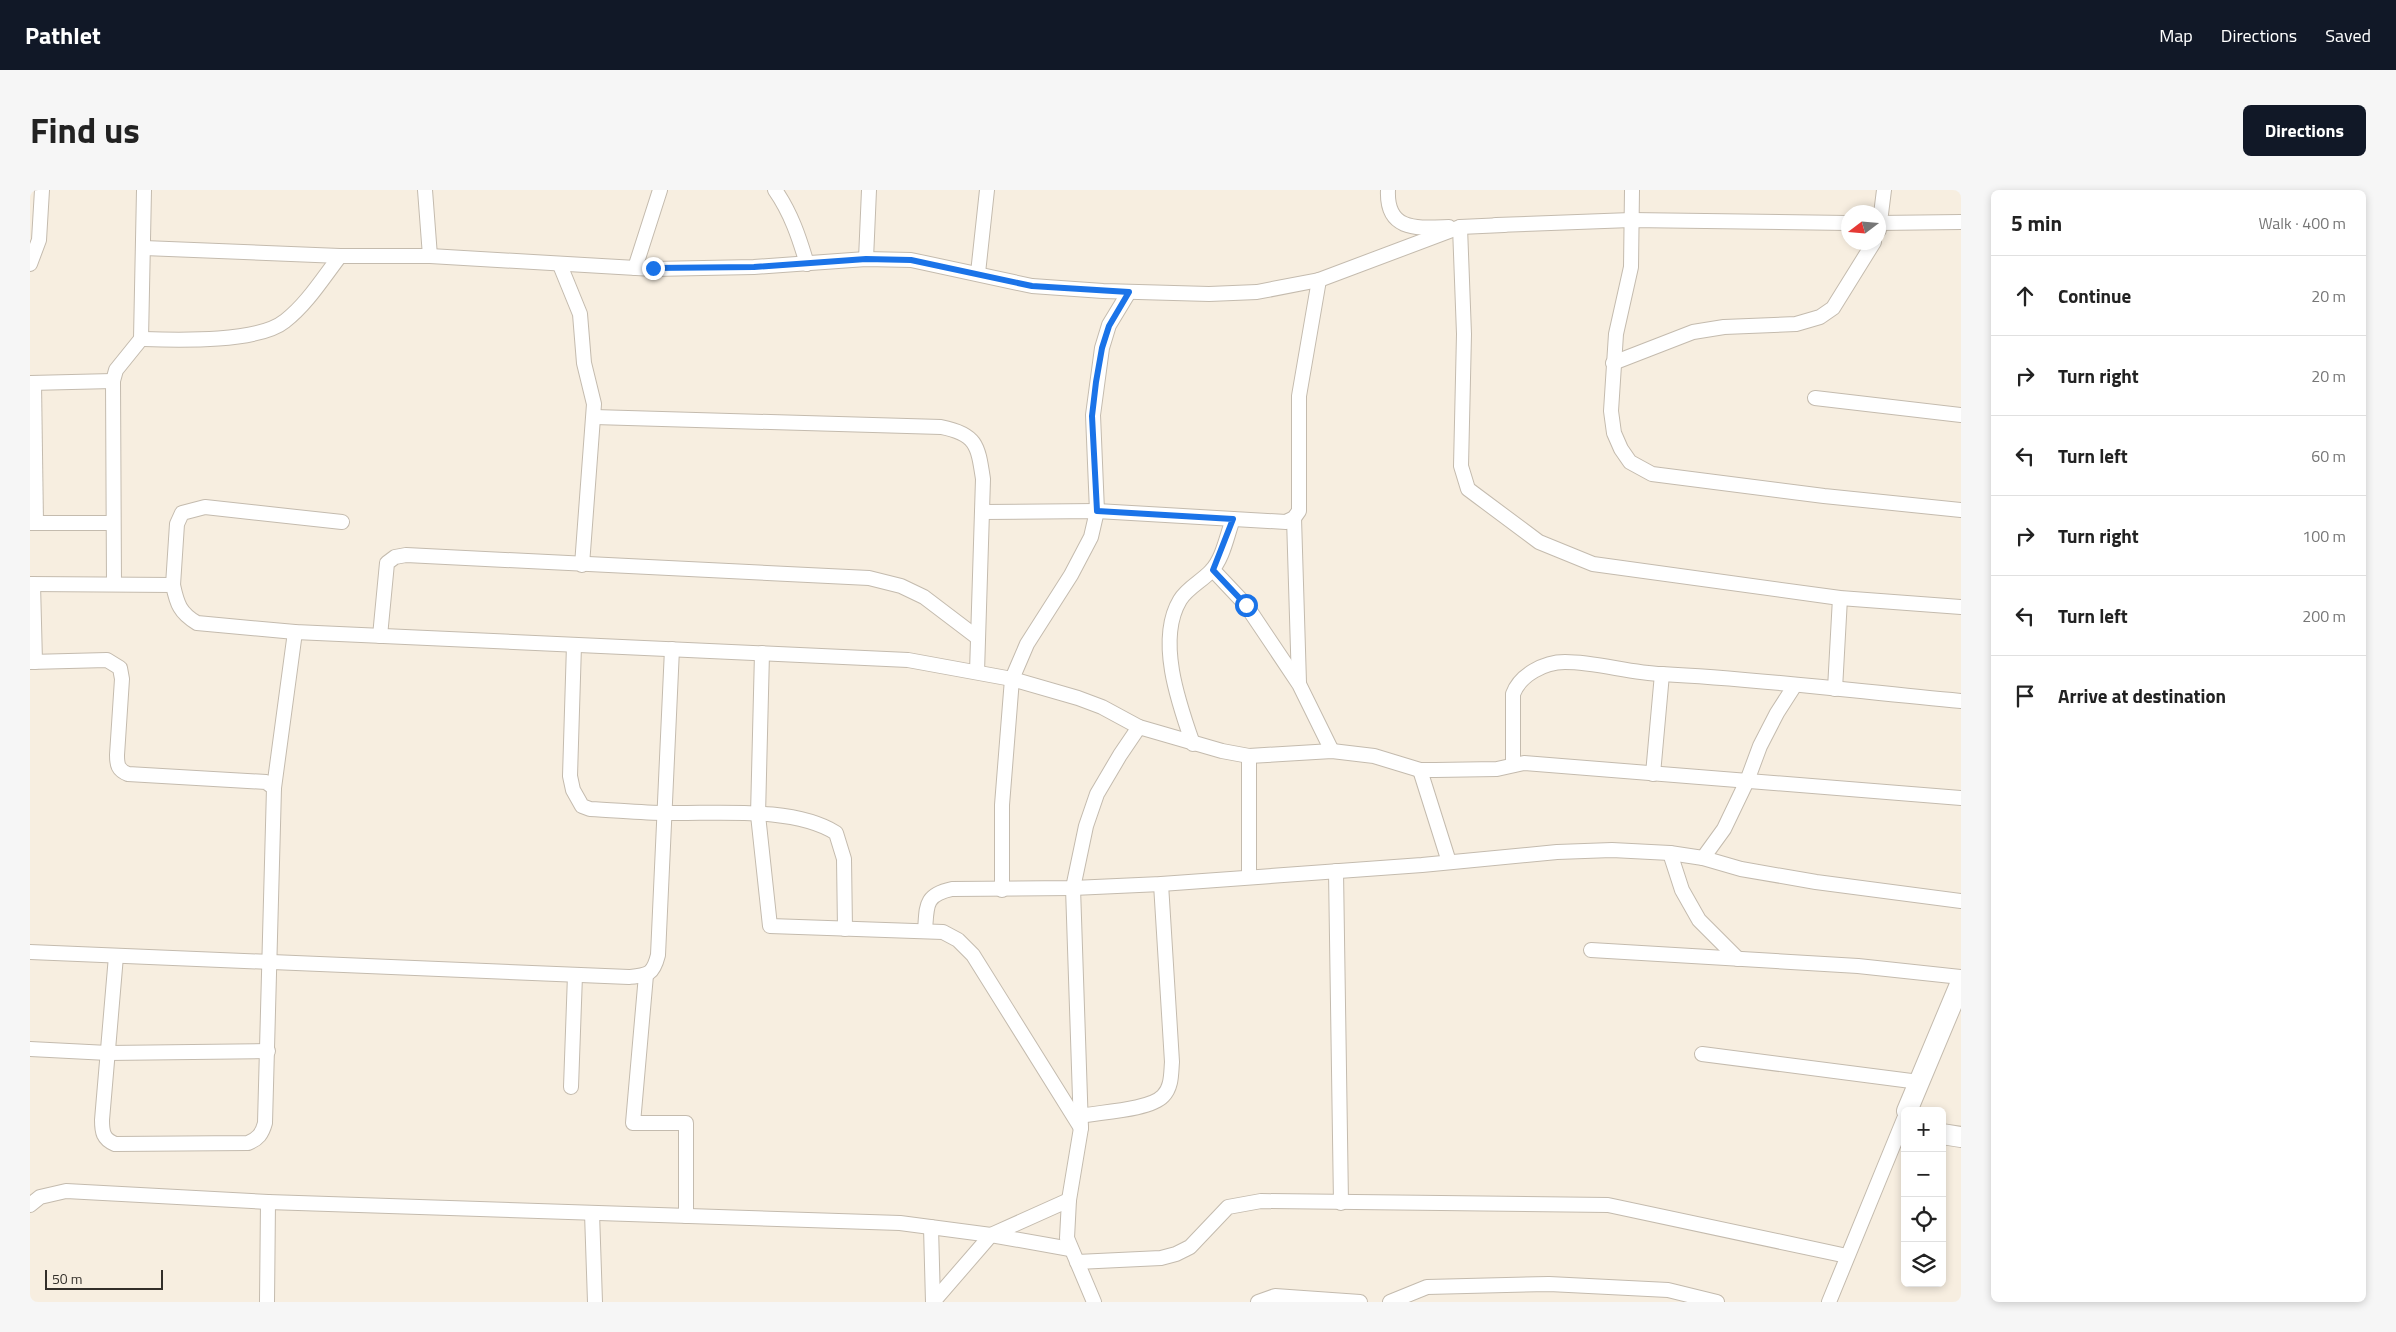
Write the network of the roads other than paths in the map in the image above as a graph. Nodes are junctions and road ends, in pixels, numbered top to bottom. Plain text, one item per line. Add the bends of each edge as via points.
1 (42, 190) edge
2 (144, 190) edge
3 (426, 190) edge
4 (660, 190) edge
5 (775, 190) edge
6 (868, 190) edge
7 (987, 190) edge
8 (1388, 190) edge
9 (1632, 190) edge
10 (1884, 190) edge
11 (1882, 205) edge
12 (1631, 220) junction
13 (1961, 222) edge
14 (1841, 223) edge
15 (1504, 225) junction
16 (1886, 226) edge
17 (1460, 227) junction
18 (144, 248) junction
19 (1869, 250) edge
20 (340, 256) junction
21 (430, 256) junction
22 (866, 259) junction
23 (30, 264) edge
24 (807, 264) junction
25 (560, 265) junction
26 (635, 268) junction
27 (978, 273) junction
28 (1319, 280) junction
29 (1129, 292) junction
30 (142, 339) junction
31 (1613, 363) junction
32 (113, 381) junction
33 (32, 383) edge
34 (1815, 398) dead end
35 (1961, 415) edge
36 (594, 417) junction
37 (1961, 510) edge
38 (1097, 511) junction
39 (982, 512) junction
40 (1294, 518) junction
41 (1233, 519) junction
42 (342, 522) dead end
43 (33, 523) edge
44 (113, 523) junction
45 (582, 565) junction
46 (1213, 570) junction
47 (32, 584) edge
48 (114, 584) junction
49 (174, 585) junction
50 (1840, 598) junction
51 (1961, 607) edge
52 (295, 632) junction
53 (380, 636) junction
54 (978, 638) junction
55 (574, 645) junction
56 (672, 649) junction
57 (762, 653) junction
58 (33, 662) edge
59 (977, 672) junction
60 (1662, 674) junction
61 (1012, 679) junction
62 (1299, 684) junction
63 (1795, 685) junction
64 (1835, 689) junction
65 (1961, 701) edge
66 (1139, 727) junction
67 (1193, 744) junction
68 (1332, 751) junction
69 (1249, 756) junction
70 (1513, 765) junction
71 (1420, 770) junction
72 (1653, 774) junction
73 (1747, 781) junction
74 (274, 788) junction
75 (1961, 798) edge
76 (664, 813) junction
77 (758, 815) junction
78 (1670, 853) junction
79 (1704, 858) junction
80 (1449, 862) junction
81 (1336, 871) junction
82 (1249, 876) junction
83 (1162, 884) junction
84 (1073, 888) junction
85 (1002, 890) junction
86 (1961, 901) edge
87 (844, 929) junction
88 (925, 931) junction
89 (1591, 950) dead end
90 (30, 952) edge
91 (116, 956) junction
92 (1738, 959) junction
93 (270, 963) junction
94 (575, 975) junction
95 (646, 975) junction
96 (1961, 978) edge
97 (1961, 982) edge
98 (30, 1049) edge
99 (268, 1051) junction
100 (108, 1053) junction
101 (1702, 1054) dead end
102 (1919, 1082) junction
103 (571, 1087) dead end
104 (1909, 1107) edge
105 (1080, 1122) junction
106 (1901, 1128) edge
107 (1946, 1135) edge
108 (1961, 1138) edge
109 (1069, 1200) junction
110 (268, 1202) junction
111 (1341, 1203) junction
112 (30, 1205) edge
113 (592, 1213) junction
114 (686, 1216) junction
115 (931, 1227) junction
116 (991, 1235) junction
117 (1070, 1249) junction
118 (1847, 1256) junction
119 (1077, 1262) junction
120 (266, 1302) edge
121 (595, 1302) edge
122 (933, 1302) edge
123 (1094, 1302) edge
124 (1258, 1302) edge
125 (1360, 1302) edge
126 (1390, 1302) edge
127 (1717, 1302) edge
128 (1828, 1302) edge

1 - 23 street via 39,240
2 - 18 street
3 - 21 street
4 - 26 street
5 - 24 street via 800,238
6 - 22 street
7 - 27 street
8 - 15 street via 1387,201 1392,214 1402,224 1420,228
9 - 12 street
10 - 11 street
12 - 14 street
12 - 15 street
12 - 31 street via 1631,267
13 - 16 street
15 - 17 street
17 - 28 street
17 - 50 street via 1464,334 1461,466 1468,489 1539,542 1592,564
18 - 20 street
18 - 30 street
19 - 31 street via 1833,308 1820,317 1796,324 1724,327 1693,332
20 - 21 street
20 - 30 street via 298,308 284,322 268,330 222,339
21 - 25 street
22 - 24 street
22 - 27 street via 911,260
24 - 26 street
25 - 26 street
25 - 36 street via 580,314 584,363
27 - 29 street via 1032,286
28 - 29 street via 1257,292
28 - 40 street via 1299,396 1299,511
29 - 38 street via 1109,326 1096,382 1092,416
30 - 32 street via 116,370
31 - 37 street via 1611,411 1614,433 1630,462 1652,474
32 - 33 street
32 - 44 street
33 - 43 street
34 - 35 street
36 - 39 street via 957,430 972,438 979,452 983,479
36 - 45 street via 589,444
38 - 39 street
38 - 41 street
38 - 61 street via 1091,537 1027,644
39 - 54 street
40 - 41 street via 1286,522
40 - 62 street
41 - 46 street
42 - 49 street via 192,509 182,513 178,524
43 - 44 street
44 - 48 street
45 - 53 street via 406,555 394,557 385,571
45 - 54 street via 869,578 901,586 924,597
46 - 62 street via 1246,605
46 - 67 street via 1181,599 1173,617 1171,642 1175,689
47 - 48 street
47 - 58 street
48 - 49 street
49 - 52 street via 178,607 197,623
50 - 51 street
50 - 64 street
52 - 53 street
52 - 74 street
53 - 55 street
54 - 59 street
55 - 56 street
55 - 76 street via 570,776 577,801 590,809
56 - 57 street
56 - 76 street
57 - 59 street via 908,660
57 - 77 street
58 - 74 street via 107,660 120,668 122,679 116,755 121,771 266,782
59 - 61 street
60 - 63 street
60 - 70 street via 1564,662 1545,666 1528,675 1516,685 1513,694
60 - 72 street
61 - 66 street via 1102,707
61 - 85 street via 1002,805
62 - 68 street
63 - 64 street
63 - 73 street via 1760,746
64 - 65 street
66 - 67 street
66 - 84 street via 1097,794 1086,826
67 - 69 street
68 - 69 street
68 - 71 street via 1374,756
69 - 82 street
70 - 71 street via 1497,769
70 - 72 street via 1524,763
71 - 80 street
72 - 73 street
73 - 75 street
73 - 79 street via 1724,829
74 - 93 street
76 - 77 street
76 - 95 street via 658,955 654,969
77 - 87 street via 821,823 836,833 844,859
77 - 87 street via 770,926
78 - 79 street
78 - 80 street via 1557,852
78 - 92 street via 1682,890 1699,920
79 - 86 street via 1741,869 1816,882
80 - 81 street
81 - 82 street
81 - 111 street
82 - 83 street
83 - 84 street
83 - 105 street via 1172,1062 1170,1084 1163,1096 1150,1104
84 - 85 street
84 - 105 street
85 - 88 street via 952,889 932,895 927,903
87 - 88 street
88 - 105 street via 943,932 958,940 973,955
89 - 92 street
90 - 91 street
91 - 93 street
91 - 100 street
92 - 96 street via 1858,966
93 - 94 street
93 - 99 street
94 - 95 street
94 - 103 street
95 - 114 street via 633,1122 686,1124
97 - 102 street
98 - 100 street
99 - 100 street
99 - 100 street via 263,1132 256,1140 238,1143 115,1144 107,1141 102,1132 102,1120
101 - 102 street
102 - 104 street
105 - 109 street
106 - 118 street
107 - 108 street
109 - 116 street
109 - 117 street via 1067,1238
110 - 112 street via 66,1191 40,1197
110 - 113 street
110 - 120 street
111 - 118 street via 1608,1205
111 - 119 street via 1261,1201 1238,1204 1228,1207 1190,1247 1176,1254 1161,1258
113 - 114 street
113 - 121 street
114 - 115 street via 900,1223
115 - 116 street
115 - 122 street
116 - 117 street
116 - 122 street
117 - 119 street
118 - 128 street
119 - 123 street
124 - 125 street via 1276,1296
126 - 127 street via 1427,1287 1548,1284 1668,1290

